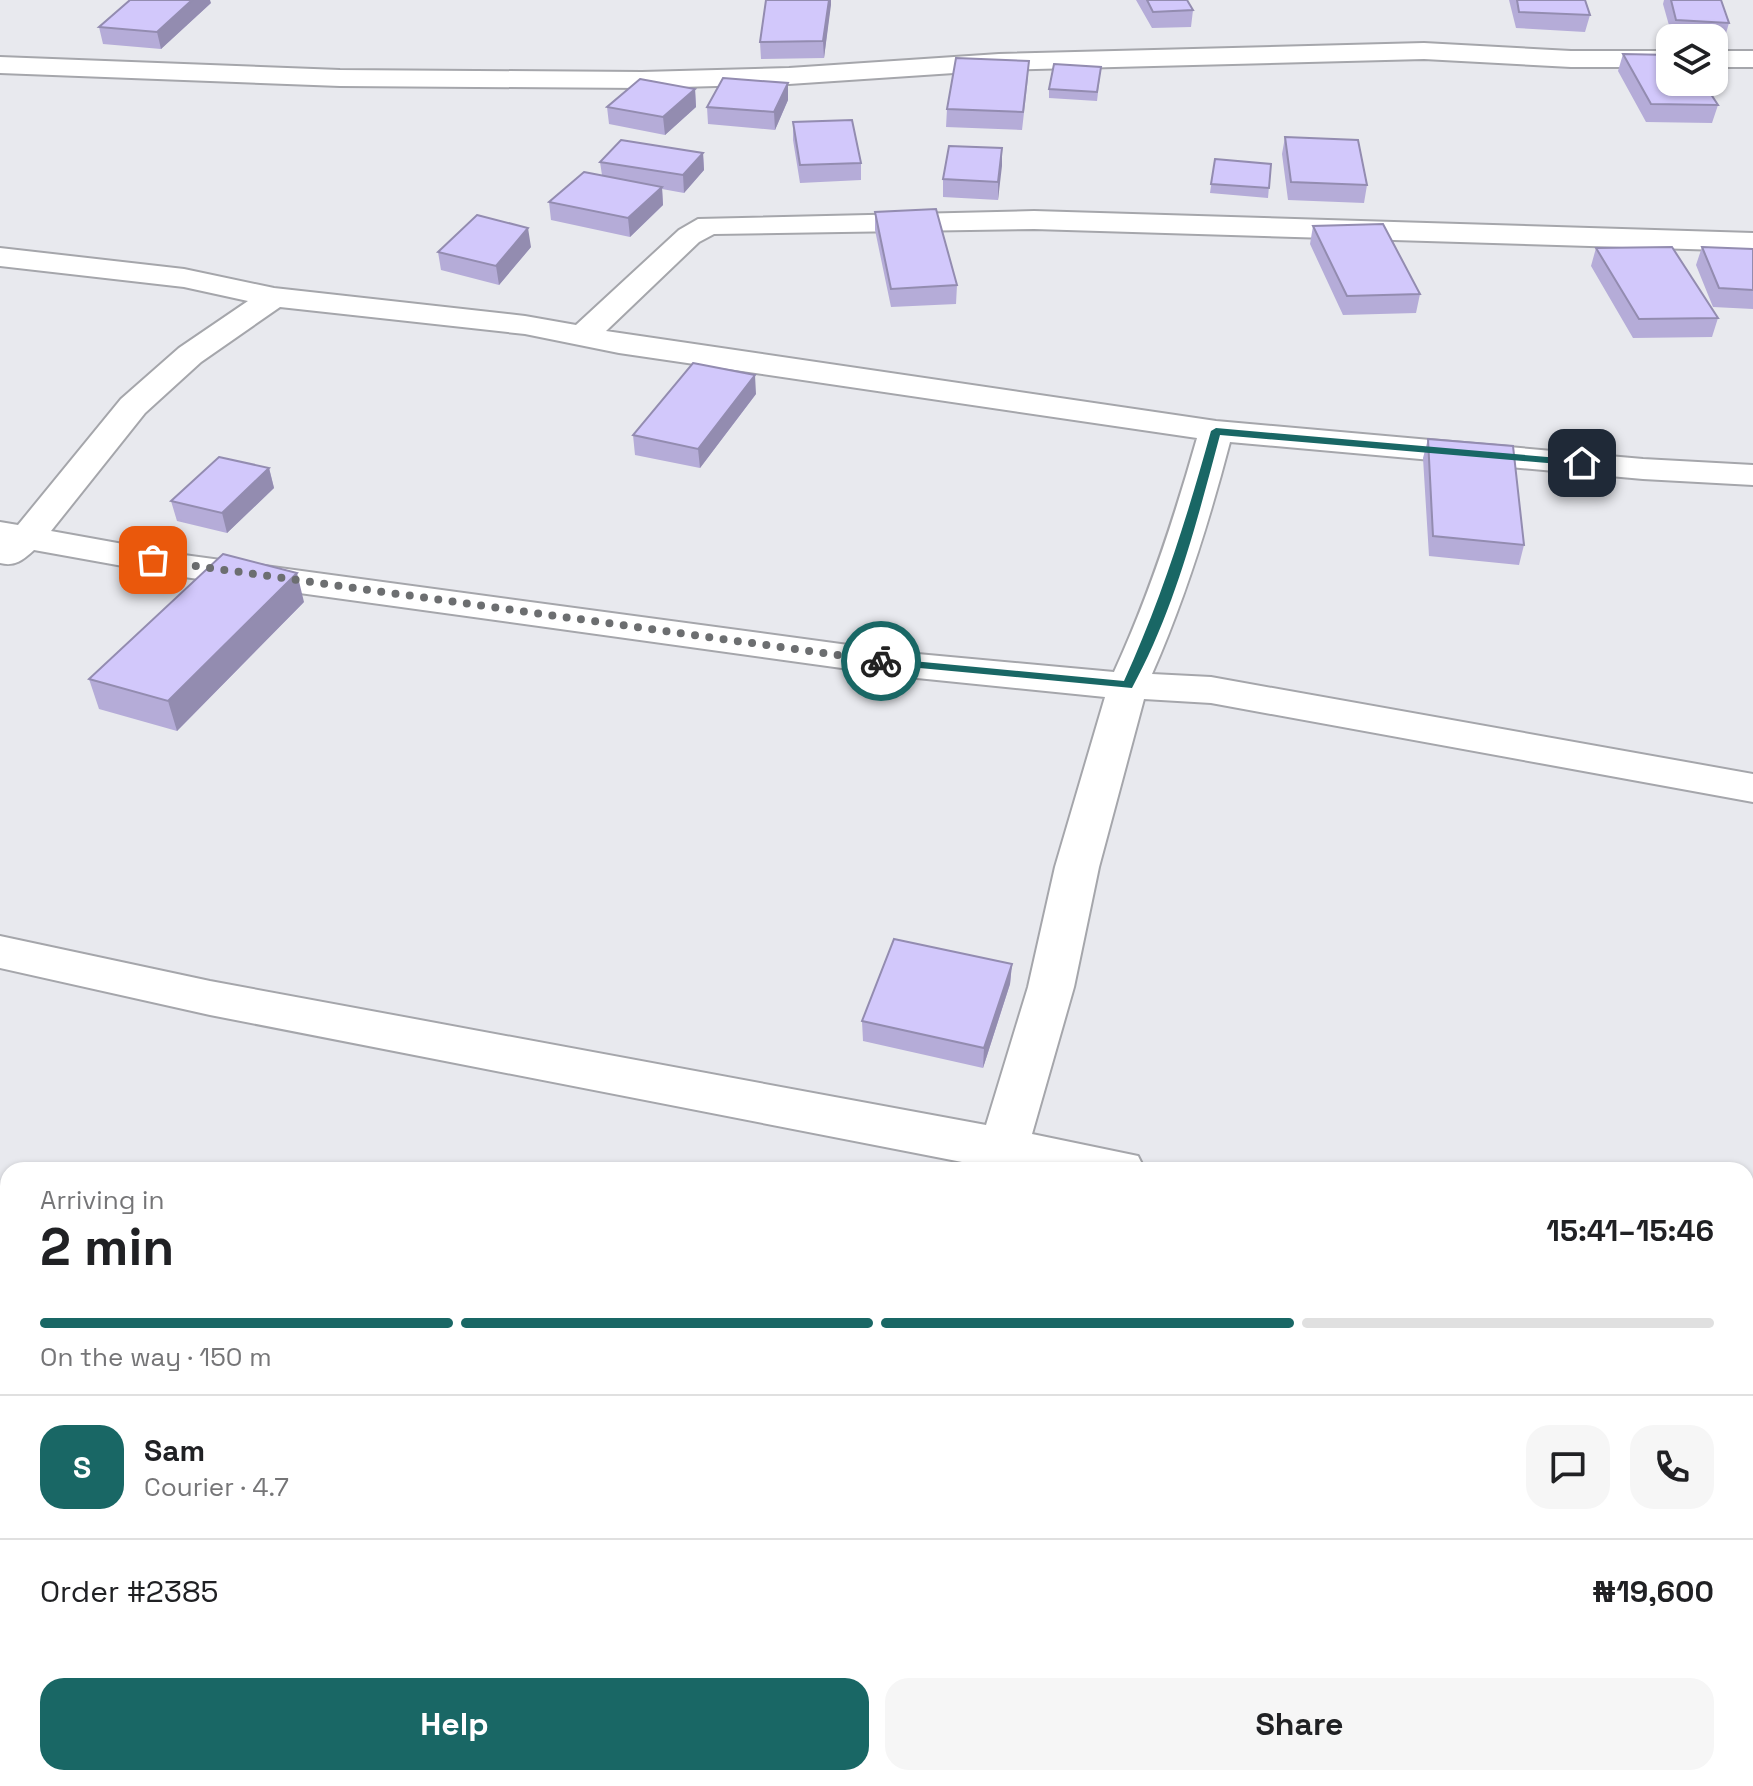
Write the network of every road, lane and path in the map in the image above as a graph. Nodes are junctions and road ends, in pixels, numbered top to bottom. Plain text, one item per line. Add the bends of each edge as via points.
1 (1656, 59) edge
2 (1728, 59) edge
3 (1753, 59) edge
4 (0, 65) edge
5 (1753, 242) edge
6 (0, 257) edge
7 (274, 297) junction
8 (583, 336) junction
9 (1216, 431) junction
10 (1753, 475) edge
11 (9, 544) edge
12 (1128, 685) junction
13 (1753, 788) edge
14 (0, 952) edge
15 (1003, 1150) junction
16 (1073, 1162) edge

1 - 4 street via 1424,51 999,62 642,80 340,78
2 - 3 street
5 - 8 street via 1034,220 708,225 689,236
6 - 7 street via 184,278
7 - 8 street
7 - 11 street via 190,355 133,406
8 - 9 street
9 - 10 street
9 - 12 street via 1187,537
11 - 12 street via 907,665
12 - 13 street via 1211,690
12 - 15 street via 1077,867 1051,987
14 - 15 street via 210,998
15 - 16 street

